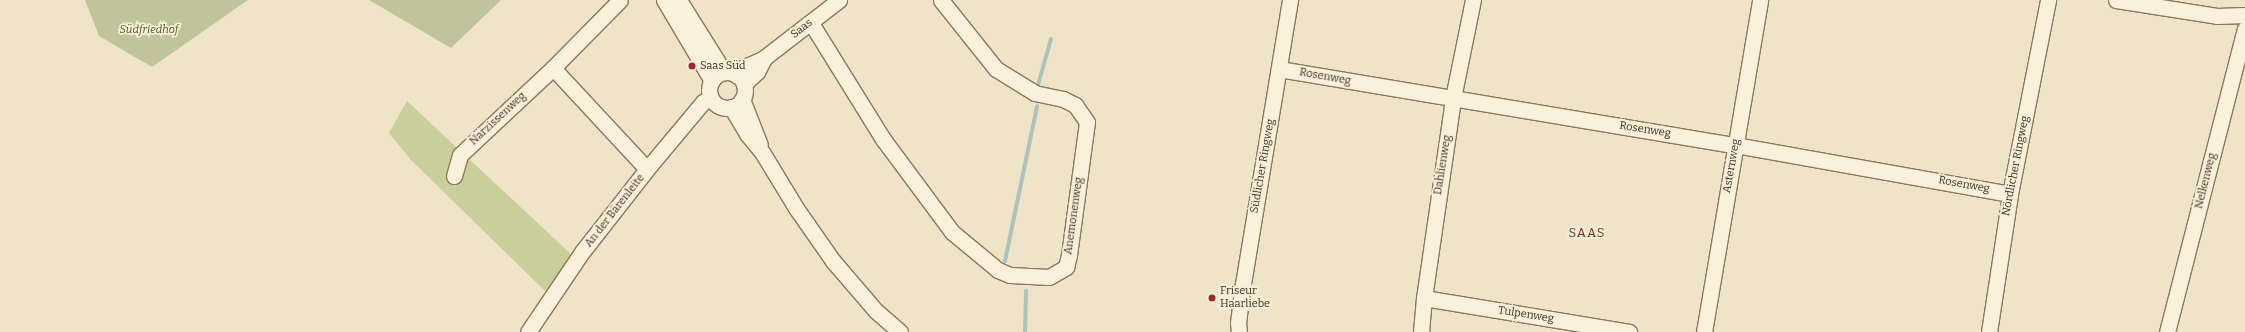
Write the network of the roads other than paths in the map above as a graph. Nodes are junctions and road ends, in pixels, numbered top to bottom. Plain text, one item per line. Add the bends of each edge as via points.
1 (620, 0) edge
2 (664, 0) edge
3 (678, 0) edge
4 (839, 0) edge
5 (941, 0) edge
6 (1288, 0) edge
7 (1473, 0) edge
8 (1760, 0) edge
9 (2048, 0) edge
10 (2116, 0) edge
11 (2245, 15) edge
12 (810, 23) junction
13 (2245, 29) edge
14 (553, 68) junction
15 (1279, 69) junction
16 (712, 81) junction
17 (735, 88) junction
18 (711, 98) junction
19 (1453, 98) junction
20 (1735, 145) junction
21 (647, 169) junction
22 (454, 176) dead end
23 (2010, 194) junction
24 (1424, 298) junction
25 (528, 332) edge
26 (900, 332) edge
27 (1239, 332) edge
28 (1421, 332) edge
29 (1628, 332) edge
30 (1704, 332) edge
31 (1989, 332) edge
32 (2167, 332) edge

1 - 14 street, Narzissenweg
2 - 16 street
3 - 17 street
4 - 12 street, Saas
5 - 12 street, Anemonenweg via 996,69 1035,93 1063,99 1075,105 1087,122 1069,255 1066,267 1049,277 1016,276 998,270 952,232 883,139
6 - 15 street, Südlicher Ringweg
7 - 19 street, Dahlienweg
8 - 20 street, Asternweg
9 - 23 street, Nördlicher Ringweg
10 - 11 street via 2217,16
12 - 17 street, Saas via 764,58 757,72
13 - 32 street, Nelkenweg
14 - 21 street
14 - 22 street, Narzissenweg via 460,155
15 - 19 street, Rosenweg
15 - 27 street, Südlicher Ringweg via 1242,284
16 - 17 street, Saas via 717,75
16 - 18 street via 709,92
17 - 18 street via 722,107
17 - 26 street via 748,136 762,152 796,208 833,261 876,311
18 - 21 street, An der Bärenleite via 703,102
19 - 20 street, Rosenweg
19 - 24 street, Dahlienweg
20 - 23 street, Rosenweg
20 - 30 street, Asternweg
21 - 25 street, An der Bärenleite via 582,252
23 - 31 street, Nördlicher Ringweg
24 - 28 street, Dahlienweg
24 - 29 street, Tulpenweg

